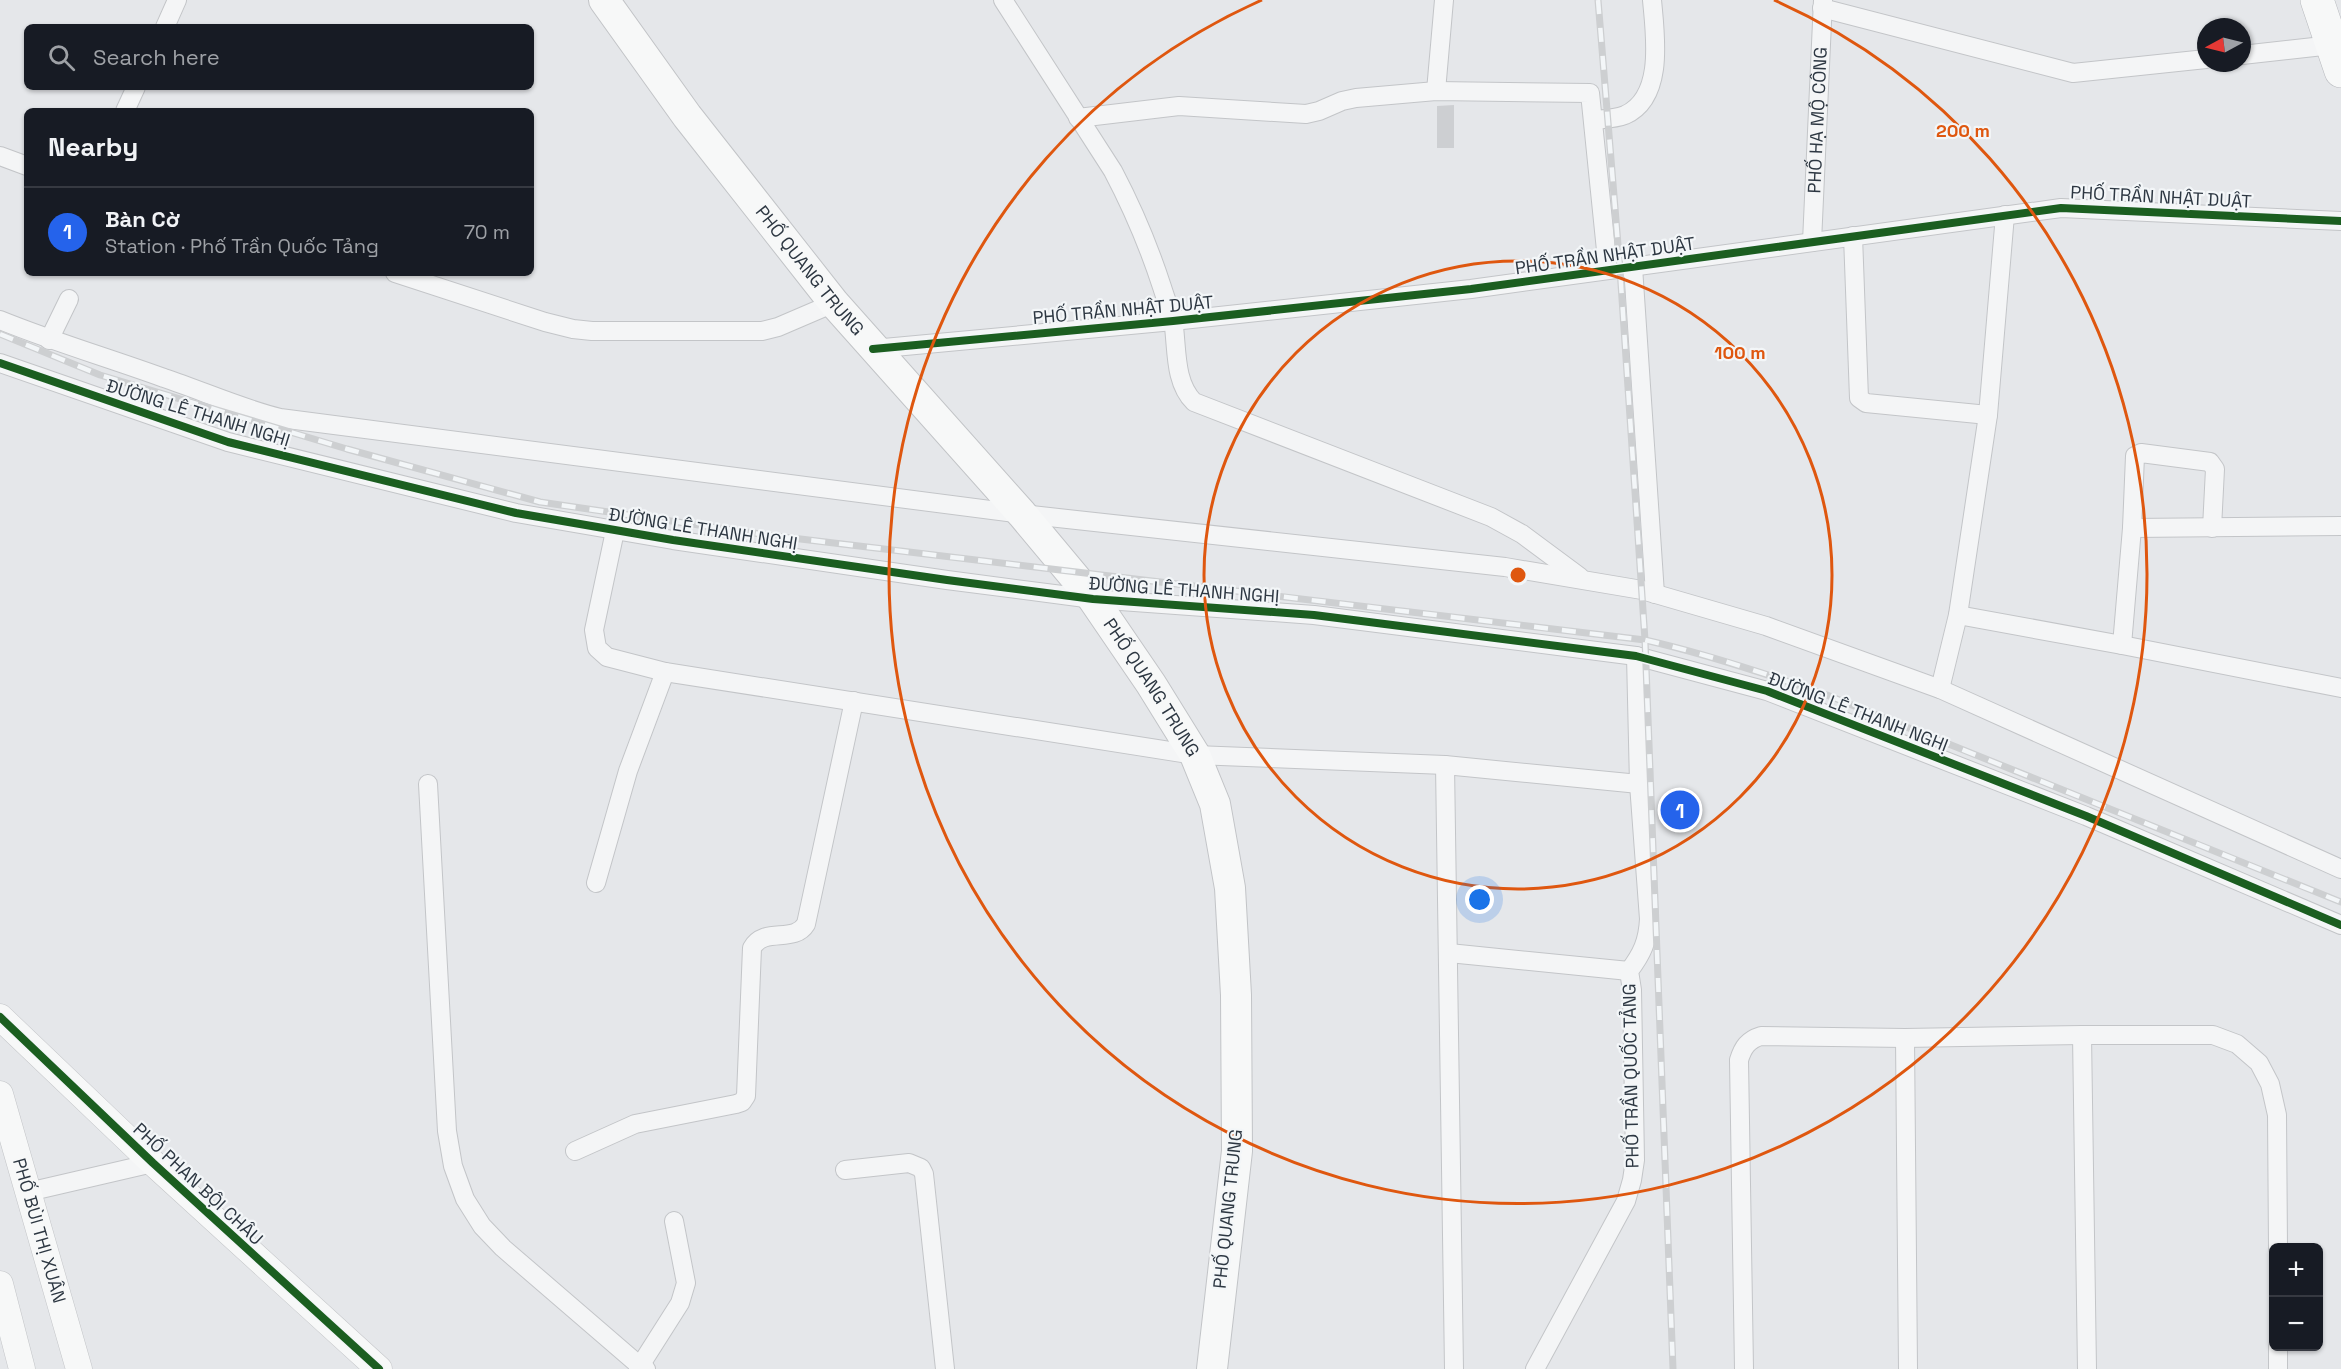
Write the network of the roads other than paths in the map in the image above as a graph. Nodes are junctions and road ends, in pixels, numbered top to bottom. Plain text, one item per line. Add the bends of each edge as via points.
1 (177, 0) edge
2 (604, 0) edge
3 (1003, 0) edge
4 (1444, 0) edge
5 (1652, 0) edge
6 (2317, 0) edge
7 (1823, 4) edge
8 (166, 24) edge
9 (2251, 55) edge
10 (2337, 58) edge
11 (2197, 60) edge
12 (135, 90) edge
13 (1436, 92) junction
14 (126, 108) edge
15 (1078, 118) junction
16 (1593, 120) junction
17 (0, 156) edge
18 (24, 165) edge
19 (2005, 215) junction
20 (2341, 221) edge
21 (1853, 236) junction
22 (1812, 242) junction
23 (1633, 267) junction
24 (1608, 270) junction
25 (404, 276) edge
26 (69, 298) dead end
27 (834, 303) junction
28 (0, 320) edge
29 (1173, 321) junction
30 (49, 340) junction
31 (873, 349) junction
32 (0, 363) edge
33 (1988, 415) junction
34 (1022, 514) junction
35 (2341, 526) edge
36 (2132, 528) junction
37 (2212, 528) junction
38 (615, 531) junction
39 (1583, 580) junction
40 (1654, 594) junction
41 (1093, 599) junction
42 (1958, 615) junction
43 (2122, 645) junction
44 (1636, 656) junction
45 (665, 672) junction
46 (2341, 688) edge
47 (1940, 690) junction
48 (854, 701) junction
49 (1196, 755) junction
50 (1445, 765) junction
51 (428, 784) dead end
52 (1639, 784) junction
53 (2341, 869) edge
54 (596, 883) dead end
55 (2341, 925) edge
56 (1449, 953) junction
57 (1629, 971) junction
58 (0, 1017) edge
59 (2082, 1035) junction
60 (1905, 1038) junction
61 (0, 1094) edge
62 (575, 1151) dead end
63 (153, 1163) junction
64 (845, 1170) dead end
65 (28, 1192) junction
66 (674, 1221) dead end
67 (2278, 1243) edge
68 (0, 1284) edge
69 (2278, 1351) edge
70 (642, 1368) edge
71 (22, 1369) edge
72 (79, 1369) edge
73 (379, 1369) edge
74 (945, 1369) edge
75 (1212, 1369) edge
76 (1454, 1369) edge
77 (1534, 1369) edge
78 (1744, 1369) edge
79 (1908, 1369) edge
80 (2087, 1369) edge
81 (2278, 1369) edge

1 - 8 street
2 - 27 main road, PHỐ QUANG TRUNG via 687,116
3 - 15 street
4 - 13 street
5 - 16 street via 1656,44 1649,88 1626,115
6 - 10 highway
7 - 11 street via 2073,73
7 - 22 street, PHỐ HẠ MỘ CÔNG
9 - 10 street
12 - 14 street
13 - 15 street via 1356,98 1306,114 1179,106
13 - 16 street via 1590,93
15 - 29 street via 1128,200 1145,237
16 - 24 street
17 - 18 street
19 - 20 street, PHỐ TRẦN NHẬT DUẬT via 2061,208
19 - 21 street, PHỐ TRẦN NHẬT DUẬT
19 - 33 street
21 - 22 street, PHỐ TRẦN NHẬT DUẬT
21 - 33 street via 1859,398 1866,403
22 - 23 street, PHỐ TRẦN NHẬT DUẬT
23 - 24 street, PHỐ TRẦN NHẬT DUẬT
23 - 40 street
24 - 29 street, PHỐ TRẦN NHẬT DUẬT
25 - 27 street via 545,322 592,331 762,331
26 - 30 street
27 - 31 main road, PHỐ QUANG TRUNG
28 - 30 street
29 - 31 street, PHỐ TRẦN NHẬT DUẬT
29 - 39 street via 1181,384 1194,402 1491,517 1522,534
30 - 34 street via 280,418
31 - 34 main road, PHỐ QUANG TRUNG
32 - 38 street, ĐƯỜNG LÊ THANH NGHỊ via 228,442 516,513
33 - 42 street
34 - 39 street via 1505,567
34 - 41 main road, PHỐ QUANG TRUNG
35 - 37 street
36 - 37 street
36 - 37 street via 2134,459 2141,453 2211,462
36 - 43 street
38 - 41 street, ĐƯỜNG LÊ THANH NGHỊ
38 - 45 street via 594,630 597,648 606,657
39 - 40 street
40 - 47 street via 1766,626
41 - 44 street, ĐƯỜNG LÊ THANH NGHỊ via 1314,615
41 - 49 main road, PHỐ QUANG TRUNG
42 - 43 street
42 - 47 street
43 - 46 street
44 - 52 street, PHỐ TRẦN QUỐC TẢNG
44 - 55 street, ĐƯỜNG LÊ THANH NGHỊ via 1767,691 2086,816
45 - 48 street
45 - 54 street via 628,771
47 - 53 street
48 - 49 street
48 - 62 street via 806,924 796,933 756,940 752,948 746,1096 736,1104 635,1124
49 - 50 street
49 - 75 main road, PHỐ QUANG TRUNG via 1215,804 1230,888 1236,995 1237,1151
50 - 52 street
50 - 56 street
51 - 70 street via 447,1131 453,1166 465,1199 482,1226 503,1248
52 - 57 street, PHỐ TRẦN QUỐC TẢNG via 1648,939
56 - 57 street
56 - 76 street
57 - 77 street, PHỐ TRẦN QUỐC TẢNG via 1635,1148 1632,1180 1626,1201
58 - 63 street, PHỐ PHAN BỘI CHÂU
59 - 60 street
59 - 67 street via 2212,1035 2237,1044 2259,1063 2270,1084 2277,1115
59 - 80 street
60 - 78 street via 1761,1036 1751,1039 1743,1048 1739,1060
60 - 79 street
61 - 65 street, PHỐ BÙI THỊ XUÂN
63 - 65 street
63 - 73 street, PHỐ PHAN BỘI CHÂU
64 - 74 street via 909,1163 921,1168
65 - 72 street, PHỐ BÙI THỊ XUÂN
66 - 70 street via 686,1283 680,1303
68 - 71 street
69 - 81 street

